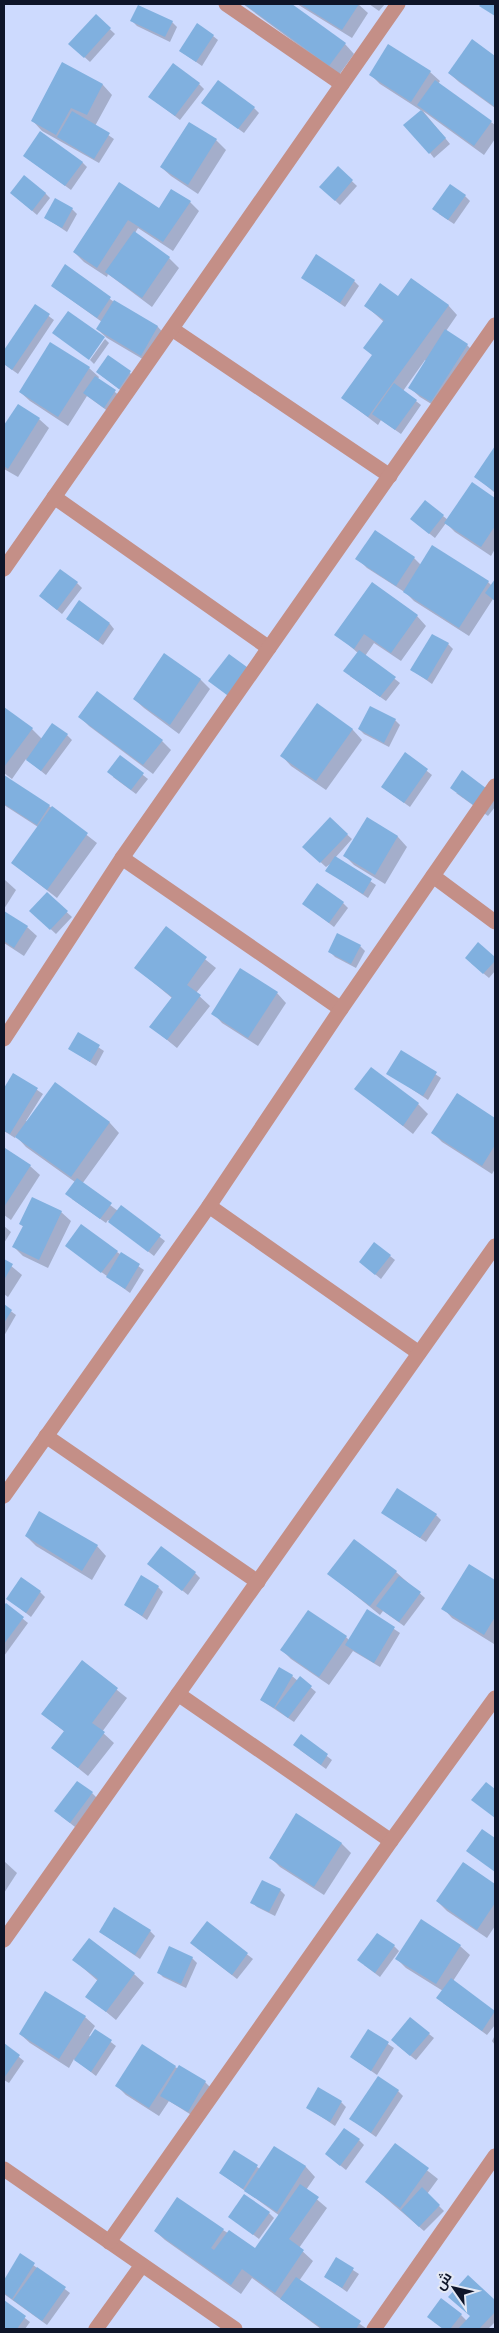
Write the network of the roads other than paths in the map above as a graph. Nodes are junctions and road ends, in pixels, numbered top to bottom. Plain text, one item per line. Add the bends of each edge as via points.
1 (226, 4) edge
2 (398, 4) edge
3 (342, 84) junction
4 (495, 325) edge
5 (172, 329) junction
6 (390, 476) junction
7 (54, 497) junction
8 (4, 569) edge
9 (269, 648) junction
10 (495, 786) edge
11 (122, 858) junction
12 (433, 876) junction
13 (495, 922) edge
14 (341, 1009) junction
15 (4, 1039) edge
16 (209, 1206) junction
17 (495, 1246) edge
18 (419, 1353) junction
19 (46, 1436) junction
20 (4, 1496) edge
21 (258, 1582) junction
22 (178, 1694) junction
23 (495, 1698) edge
24 (391, 1841) junction
25 (4, 1940) edge
26 (495, 2156) edge
27 (4, 2169) edge
28 (109, 2242) junction
29 (142, 2265) junction
30 (96, 2329) edge
31 (235, 2329) edge
32 (374, 2329) edge

1 - 3 street
2 - 3 street
3 - 5 street
4 - 6 street
5 - 6 street
5 - 7 street
6 - 9 street
7 - 8 street
7 - 9 street
9 - 11 street
10 - 12 street
11 - 14 street
11 - 15 street
12 - 13 street
12 - 14 street
14 - 16 street
16 - 18 street
16 - 19 street
17 - 18 street
18 - 21 street
19 - 20 street
19 - 21 street
21 - 22 street
22 - 24 street
22 - 25 street
23 - 24 street
24 - 28 street
26 - 32 street
27 - 28 street
28 - 29 street
29 - 30 street
29 - 31 street

